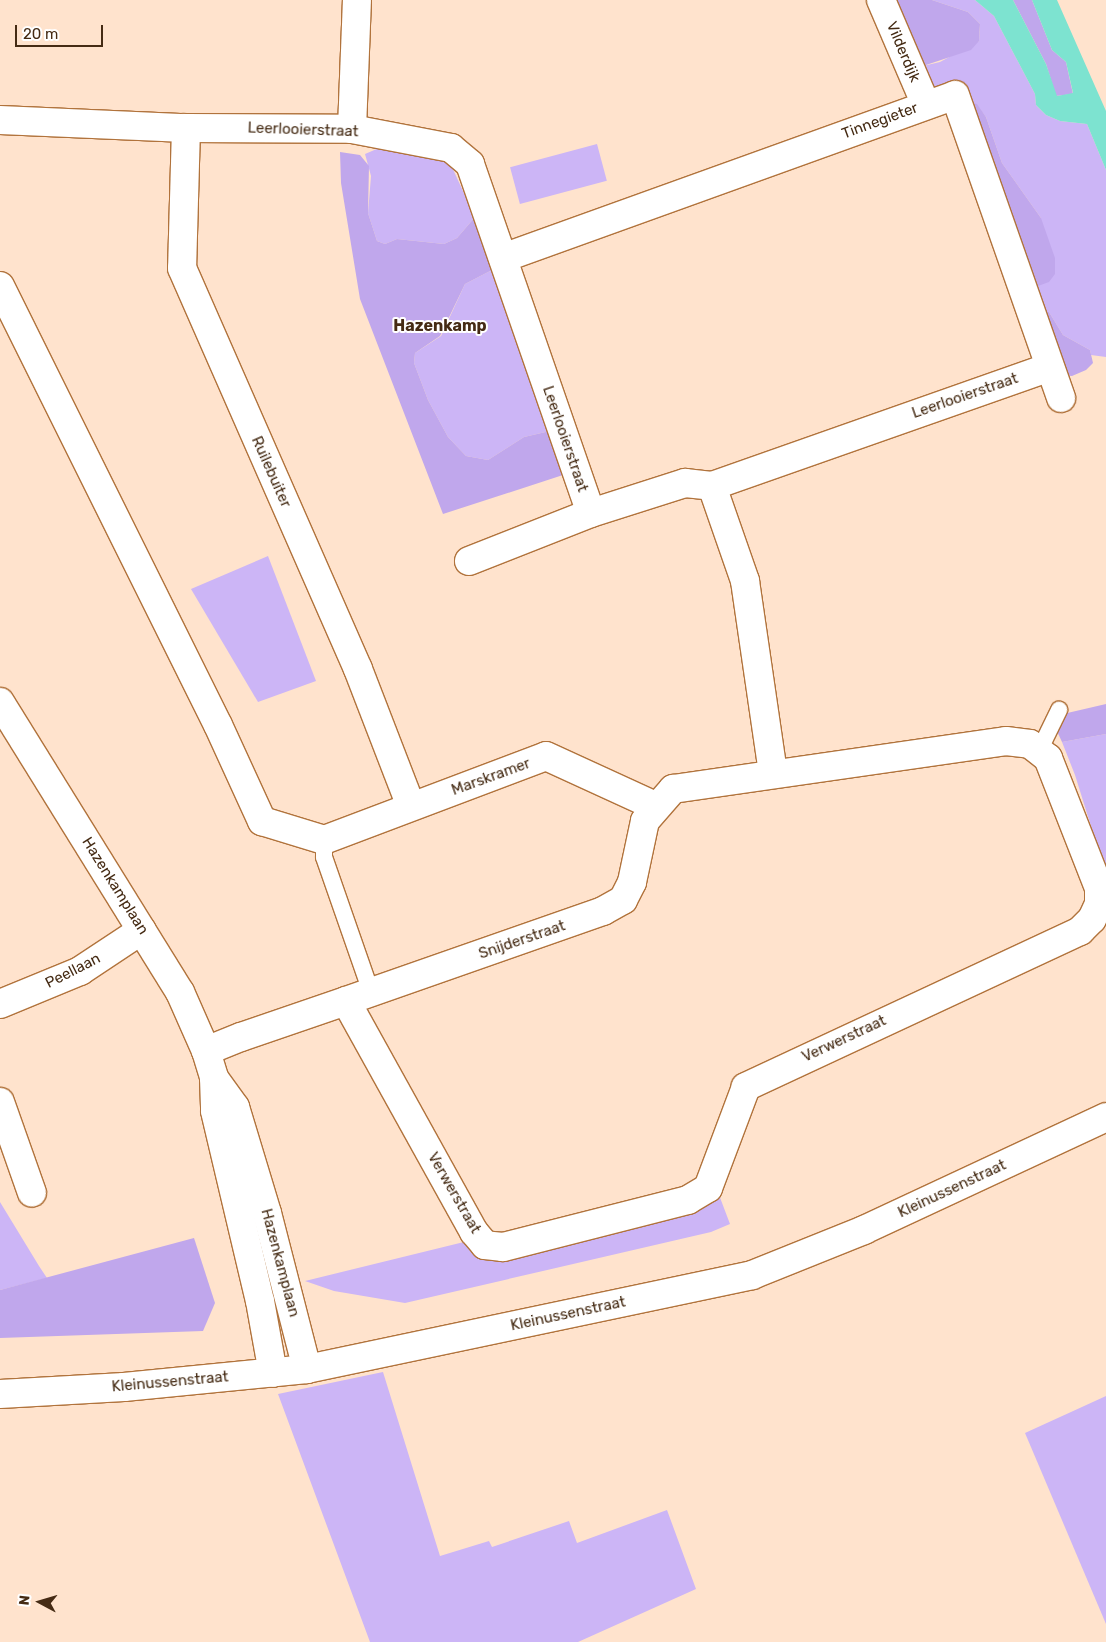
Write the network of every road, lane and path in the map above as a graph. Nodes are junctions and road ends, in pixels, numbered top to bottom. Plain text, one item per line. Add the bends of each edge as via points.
1 (357, 0) edge
2 (881, 0) edge
3 (926, 105) junction
4 (0, 120) edge
5 (186, 128) junction
6 (352, 129) junction
7 (503, 258) junction
8 (0, 286) edge
9 (1050, 367) junction
10 (1061, 398) dead end
11 (712, 486) junction
12 (591, 513) junction
13 (469, 561) dead end
14 (0, 702) edge
15 (1059, 710) dead end
16 (1039, 751) junction
17 (774, 774) junction
18 (412, 806) junction
19 (656, 806) junction
20 (324, 840) junction
21 (1102, 887) edge
22 (142, 930) junction
23 (372, 992) junction
24 (346, 1001) junction
25 (0, 1004) edge
26 (206, 1051) junction
27 (214, 1078) junction
28 (0, 1102) edge
29 (1106, 1117) edge
30 (32, 1193) dead end
31 (306, 1369) junction
32 (273, 1374) junction
33 (0, 1394) edge

1 - 6 street
2 - 3 street, Vilderdijk
3 - 7 street, Tinnegieter
3 - 9 street, Tinnegieter via 955,95
4 - 5 street, Leerlooierstraat
5 - 6 street, Leerlooierstraat
5 - 18 street, Ruilebuiter via 182,268 358,669
6 - 7 street, Leerlooierstraat via 452,148 470,164
7 - 12 street, Leerlooierstraat
8 - 20 street via 218,725 262,821
9 - 10 street, Tinnegieter
9 - 11 street, Leerlooierstraat
11 - 12 street, Leerlooierstraat via 686,483
11 - 17 street via 745,581
12 - 13 street, Leerlooierstraat
14 - 22 street, Hazenkamplaan
15 - 16 lane
16 - 17 street via 1030,744 1006,741
16 - 21 street, Verwerstraat via 1048,758
17 - 19 street, Snijderstraat via 673,789
18 - 19 street, Marskramer via 546,756
18 - 20 street, Marskramer
19 - 23 street, Snijderstraat via 645,821 632,882 623,900 603,911
20 - 23 lane via 324,858
21 - 24 street, Verwerstraat via 1099,904 1080,931 746,1087 708,1188 688,1200 503,1247 485,1245 474,1232
22 - 25 street, Peellaan via 80,971
22 - 26 street, Hazenkamplaan via 180,992
23 - 24 street, Snijderstraat
24 - 26 street, Snijderstraat
26 - 27 street, Hazenkamplaan
27 - 31 street, Hazenkamplaan via 235,1107 267,1213
27 - 32 street, Hazenkamplaan via 215,1111 260,1301
28 - 30 street
29 - 31 street, Kleinussenstraat via 864,1230 752,1276
31 - 32 street, Kleinussenstraat
32 - 33 street, Kleinussenstraat

